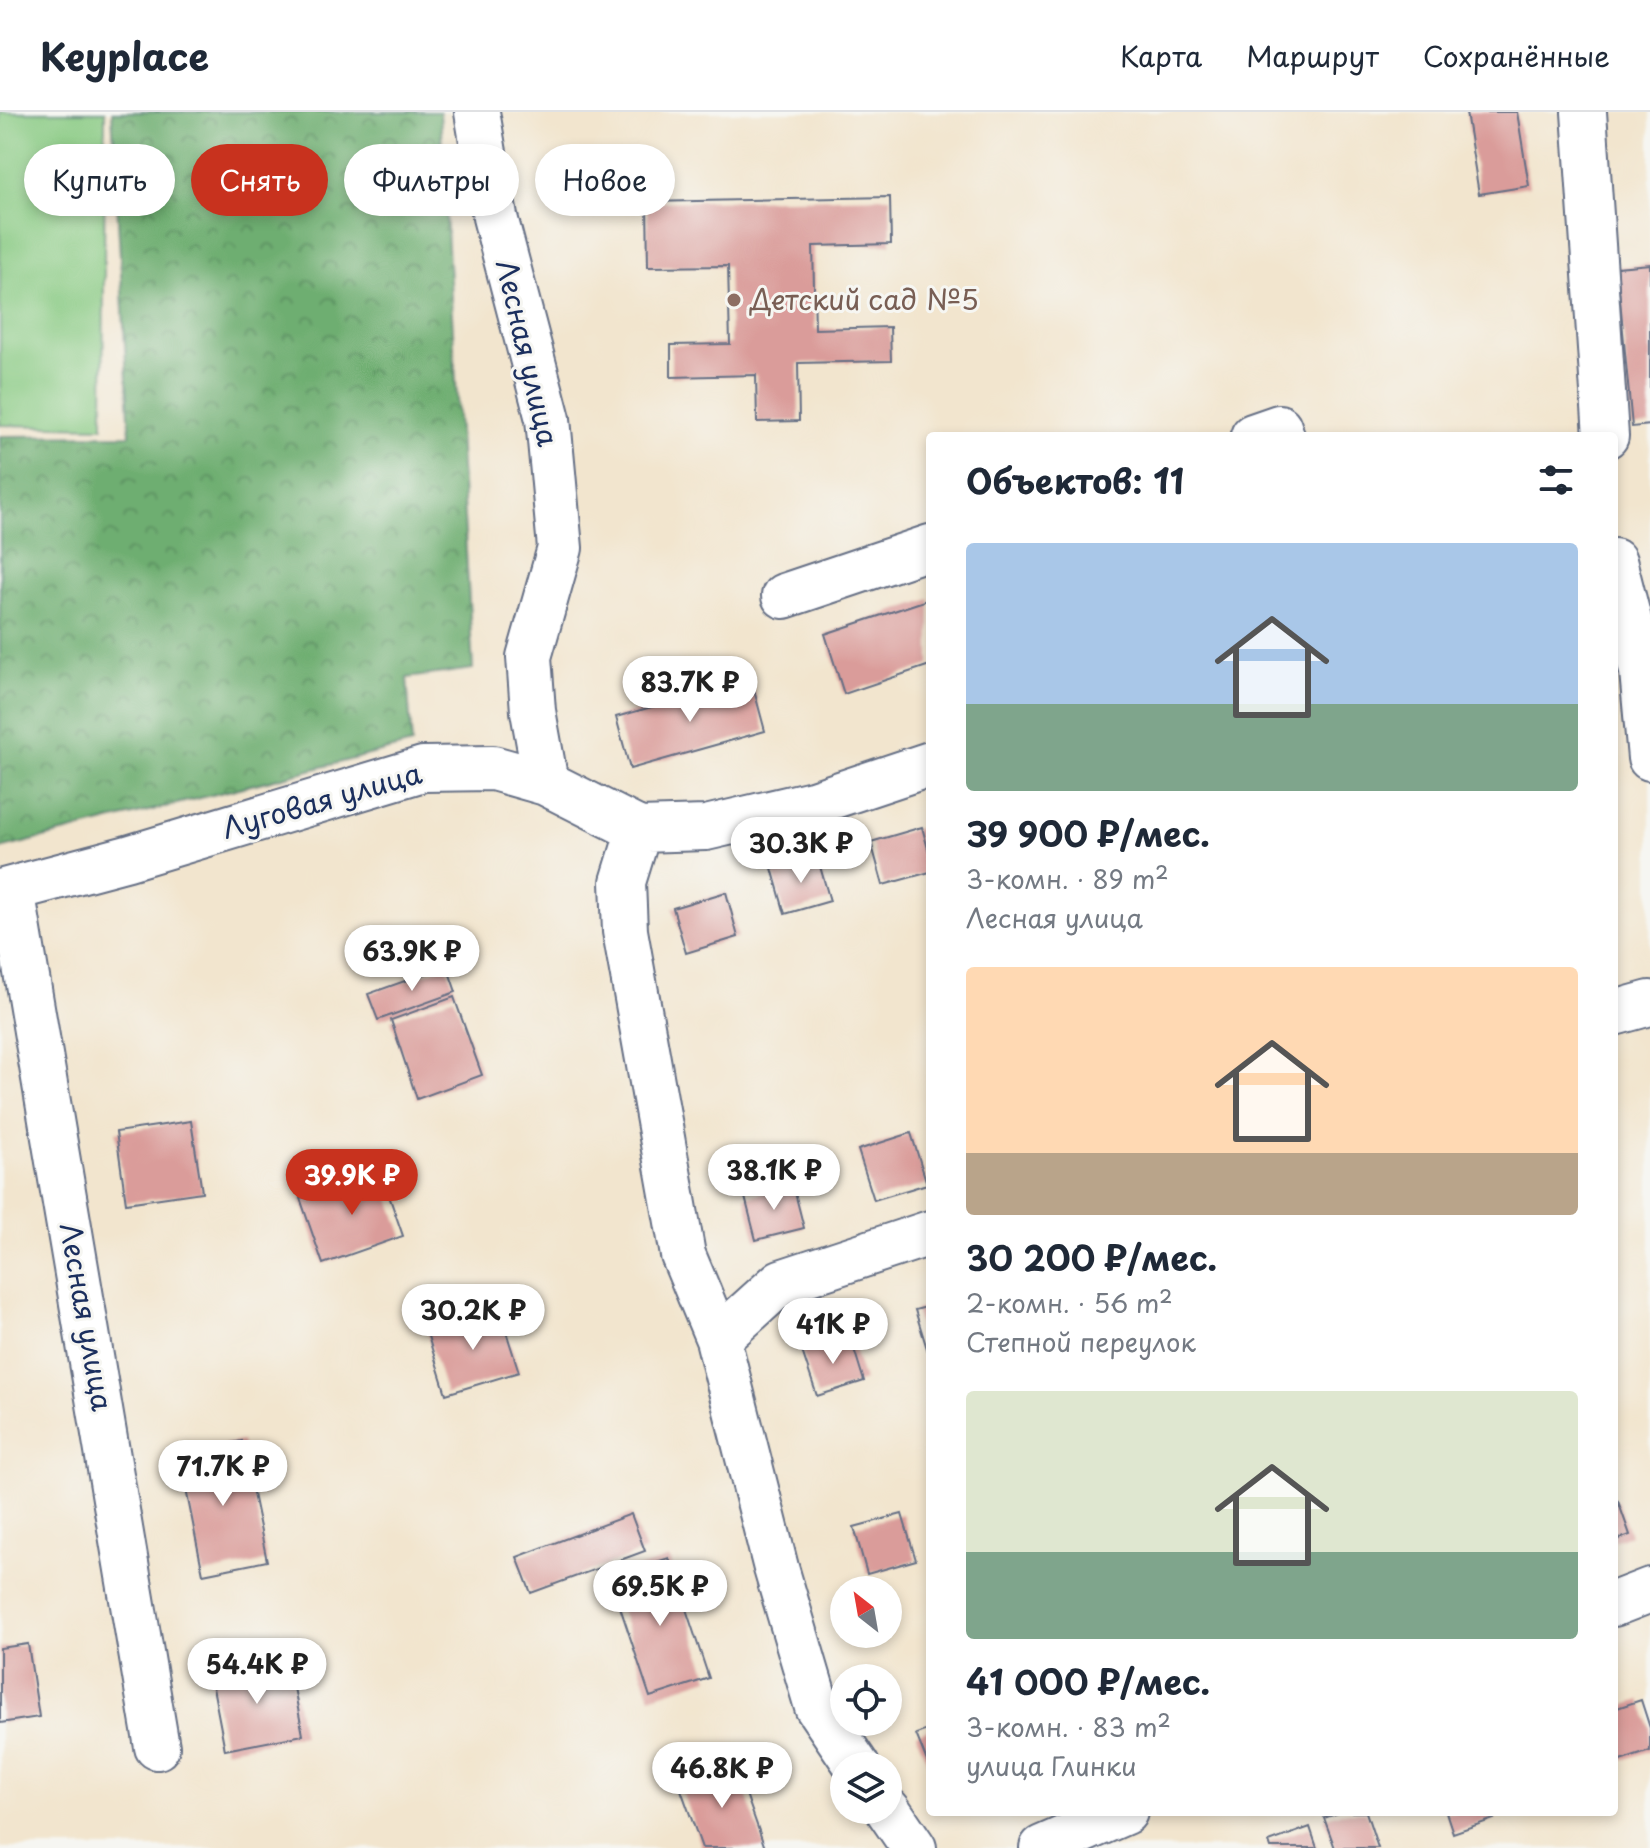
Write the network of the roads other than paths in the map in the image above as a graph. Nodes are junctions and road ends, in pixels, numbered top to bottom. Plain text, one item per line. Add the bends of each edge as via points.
1 (477, 112) edge
2 (1584, 112) edge
3 (1265, 432) edge
4 (1281, 432) edge
5 (1606, 432) edge
6 (926, 548) edge
7 (1618, 577) edge
8 (784, 596) dead end
9 (1650, 758) edge
10 (926, 765) edge
11 (546, 783) junction
12 (639, 830) junction
13 (6, 890) edge
14 (1650, 1003) edge
15 (1618, 1012) edge
16 (926, 1234) edge
17 (718, 1339) junction
18 (1650, 1590) edge
19 (1618, 1602) edge
20 (157, 1747) dead end
21 (848, 1752) edge
22 (1116, 1816) edge
23 (898, 1824) edge
24 (914, 1848) edge
25 (1042, 1848) edge

1 - 11 street, Лесная улица via 495,217 548,419 560,548 529,657
2 - 5 street
3 - 4 street via 1279,427
6 - 8 street
7 - 9 street via 1642,671
10 - 12 street via 813,803 706,828
11 - 12 street, Луговая улица
11 - 13 street, Луговая улица via 493,768 423,769
12 - 17 street via 623,882 625,931 683,1255
13 - 20 street, Лесная улица
14 - 15 street
16 - 17 street via 781,1282
17 - 21 street via 817,1707
18 - 19 street
22 - 25 street
23 - 24 street

